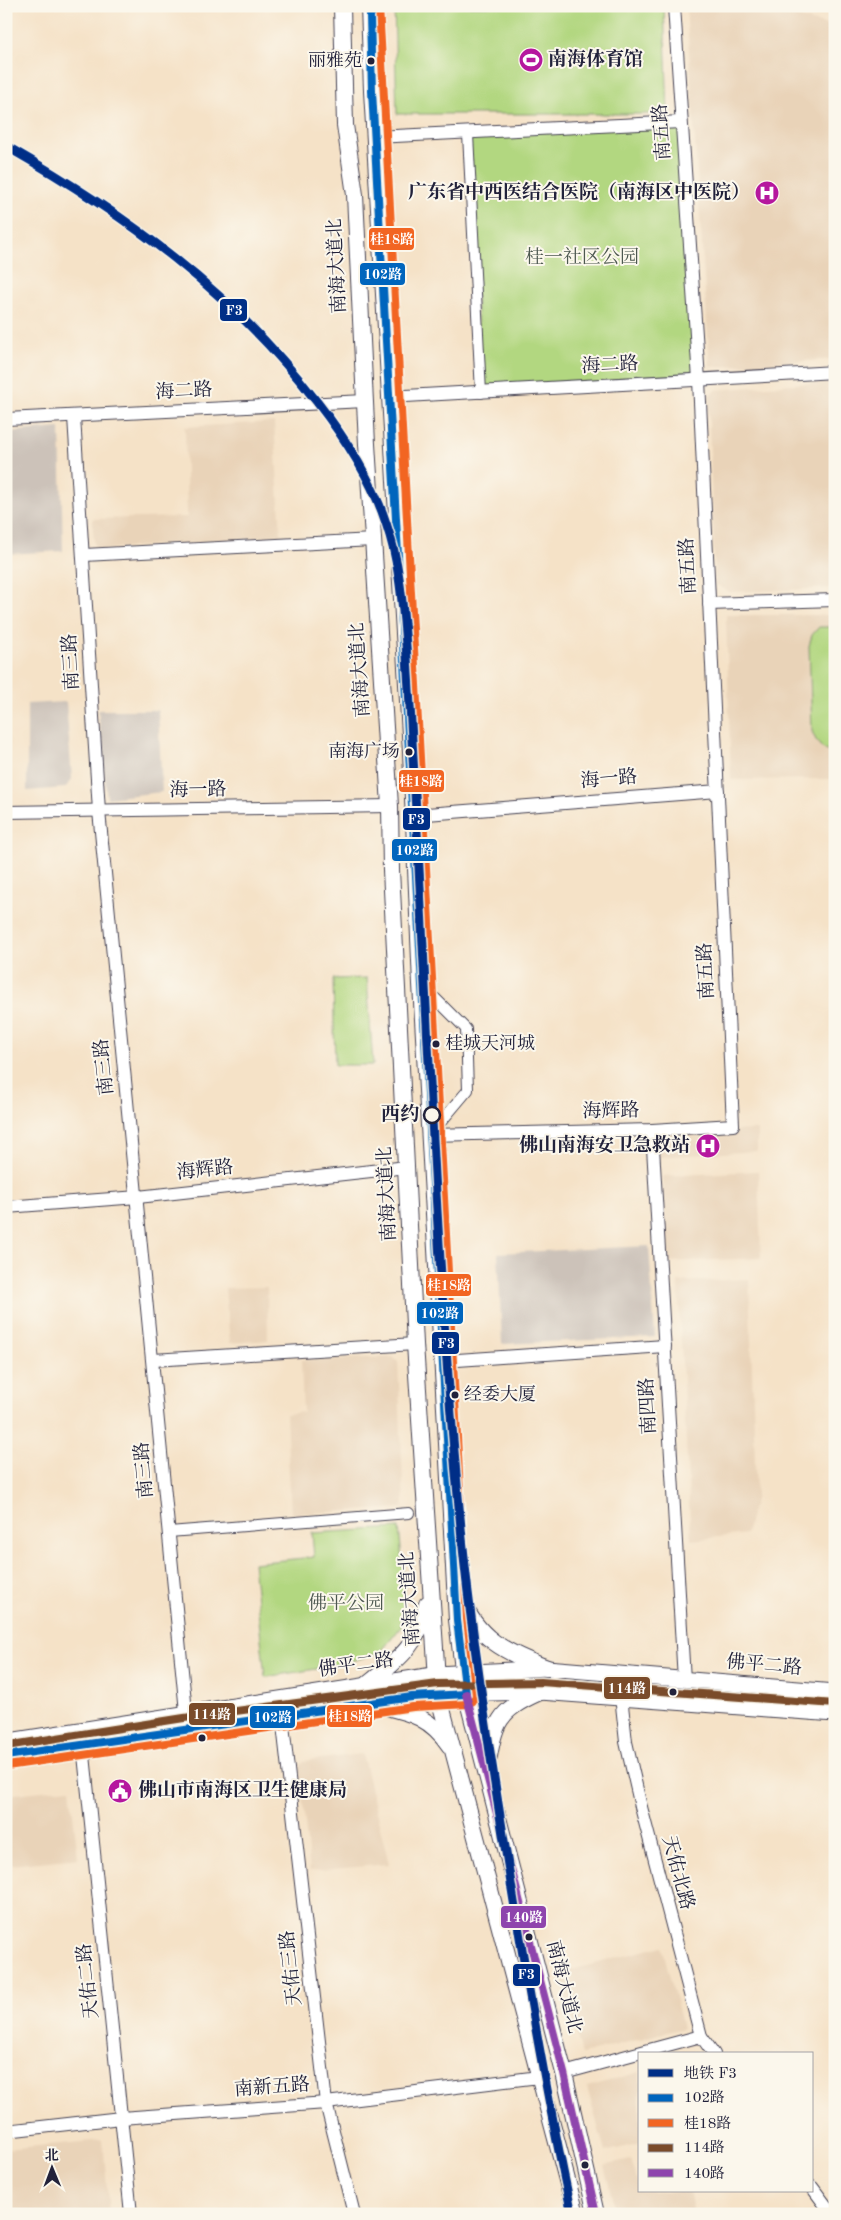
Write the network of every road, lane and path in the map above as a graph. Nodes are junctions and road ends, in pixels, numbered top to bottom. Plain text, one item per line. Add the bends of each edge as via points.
1 (674, 6) edge
2 (341, 9) edge
3 (371, 10) edge
4 (681, 122) junction
5 (468, 134) junction
6 (375, 136) junction
7 (835, 372) edge
8 (699, 380) junction
9 (481, 393) junction
10 (388, 397) junction
11 (364, 401) junction
12 (74, 416) junction
13 (6, 419) edge
14 (373, 540) junction
15 (84, 556) junction
16 (835, 600) edge
17 (709, 604) junction
18 (718, 790) junction
19 (390, 806) junction
20 (99, 811) junction
21 (6, 812) edge
22 (414, 814) junction
23 (421, 984) junction
24 (733, 1124) joint
25 (652, 1130) junction
26 (430, 1135) junction
27 (407, 1167) junction
28 (138, 1197) junction
29 (6, 1207) edge
30 (415, 1344) junction
31 (665, 1346) junction
32 (153, 1360) junction
33 (443, 1361) junction
34 (409, 1513) dead end
35 (169, 1532) junction
36 (455, 1585) junction
37 (430, 1587) junction
38 (548, 1668) junction
39 (464, 1672) junction
40 (436, 1674) junction
41 (684, 1680) junction
42 (368, 1684) junction
43 (540, 1692) junction
44 (835, 1692) edge
45 (438, 1694) junction
46 (466, 1694) junction
47 (621, 1696) junction
48 (369, 1703) junction
49 (186, 1712) junction
50 (835, 1714) edge
51 (282, 1716) junction
52 (6, 1741) edge
53 (84, 1745) junction
54 (455, 1754) junction
55 (6, 1756) edge
56 (486, 1772) junction
57 (700, 2036) junction
58 (641, 2052) edge
59 (712, 2052) edge
60 (638, 2053) edge
61 (564, 2073) junction
62 (539, 2077) junction
63 (326, 2104) junction
64 (122, 2118) junction
65 (6, 2131) edge
66 (814, 2189) edge
67 (131, 2214) edge
68 (354, 2214) edge
69 (576, 2214) edge
70 (596, 2214) edge
71 (832, 2214) edge

1 - 4 street, 南五路
2 - 11 highway, 南海大道北 via 345,125 355,195
3 - 6 highway, 南海大道北
4 - 5 street
4 - 8 street, 南五路
5 - 6 street
5 - 9 street
6 - 10 highway, 南海大道北
7 - 8 street, 海二路
8 - 9 street, 海二路
8 - 17 street, 南五路
9 - 10 street, 海二路
10 - 22 highway, 南海大道北
11 - 12 street, 海二路
11 - 14 highway, 南海大道北
12 - 13 street, 海二路
12 - 15 street, 南三路
14 - 15 street
14 - 19 highway, 南海大道北
15 - 20 street, 南三路
16 - 17 street
17 - 18 street, 南五路
18 - 22 street, 海一路
18 - 24 street, 南五路
19 - 20 street, 海一路
19 - 27 highway, 南海大道北
20 - 21 street, 海一路
20 - 28 street, 南三路
22 - 23 highway, 南海大道北
23 - 26 highway, 南海大道北
23 - 26 street via 466,1029 468,1090
24 - 25 street, 海辉路
25 - 26 street, 海辉路
25 - 31 street, 南四路
26 - 33 highway, 南海大道北
27 - 28 street, 海辉路
27 - 30 highway, 南海大道北
28 - 29 street, 海辉路
28 - 32 street, 南三路
30 - 32 street
30 - 37 highway, 南海大道北
31 - 33 street
31 - 41 street, 南四路
32 - 35 street, 南三路
33 - 36 highway, 南海大道北
34 - 35 street
35 - 49 street, 南三路
36 - 38 highway via 464,1609 492,1642 510,1654
36 - 39 highway, 南海大道北
37 - 40 highway, 南海大道北
37 - 42 highway via 424,1620 415,1640 401,1657
38 - 39 main road, 佛平二路
38 - 41 main road, 佛平二路
39 - 40 main road, 佛平二路
39 - 46 highway, 南海大道北
40 - 42 main road, 佛平二路
40 - 45 highway, 南海大道北
41 - 44 main road, 佛平二路
42 - 49 main road, 佛平二路
43 - 46 main road, 佛平二路
43 - 47 main road, 佛平二路
43 - 56 highway via 508,1710 497,1723
45 - 46 main road, 佛平二路
45 - 48 main road, 佛平二路
45 - 54 highway, 南海大道北
46 - 56 highway, 南海大道北
47 - 50 main road, 佛平二路
47 - 57 street, 天佑北路 via 626,1742 641,1807
48 - 51 main road, 佛平二路
48 - 54 highway via 423,1718 441,1732
49 - 52 main road, 佛平二路
51 - 53 main road, 佛平二路
51 - 63 street, 天佑三路
53 - 55 main road, 佛平二路
53 - 64 street, 天佑二路
54 - 62 highway, 南海大道北
56 - 61 highway, 南海大道北
57 - 58 street
57 - 59 street, 天佑北路
60 - 61 street
61 - 70 highway, 南海大道北
62 - 63 street, 南新五路
62 - 69 highway, 南海大道北
63 - 64 street, 南新五路
63 - 68 street, 天佑三路
64 - 65 street, 南新五路
64 - 67 street, 天佑二路
66 - 71 street

